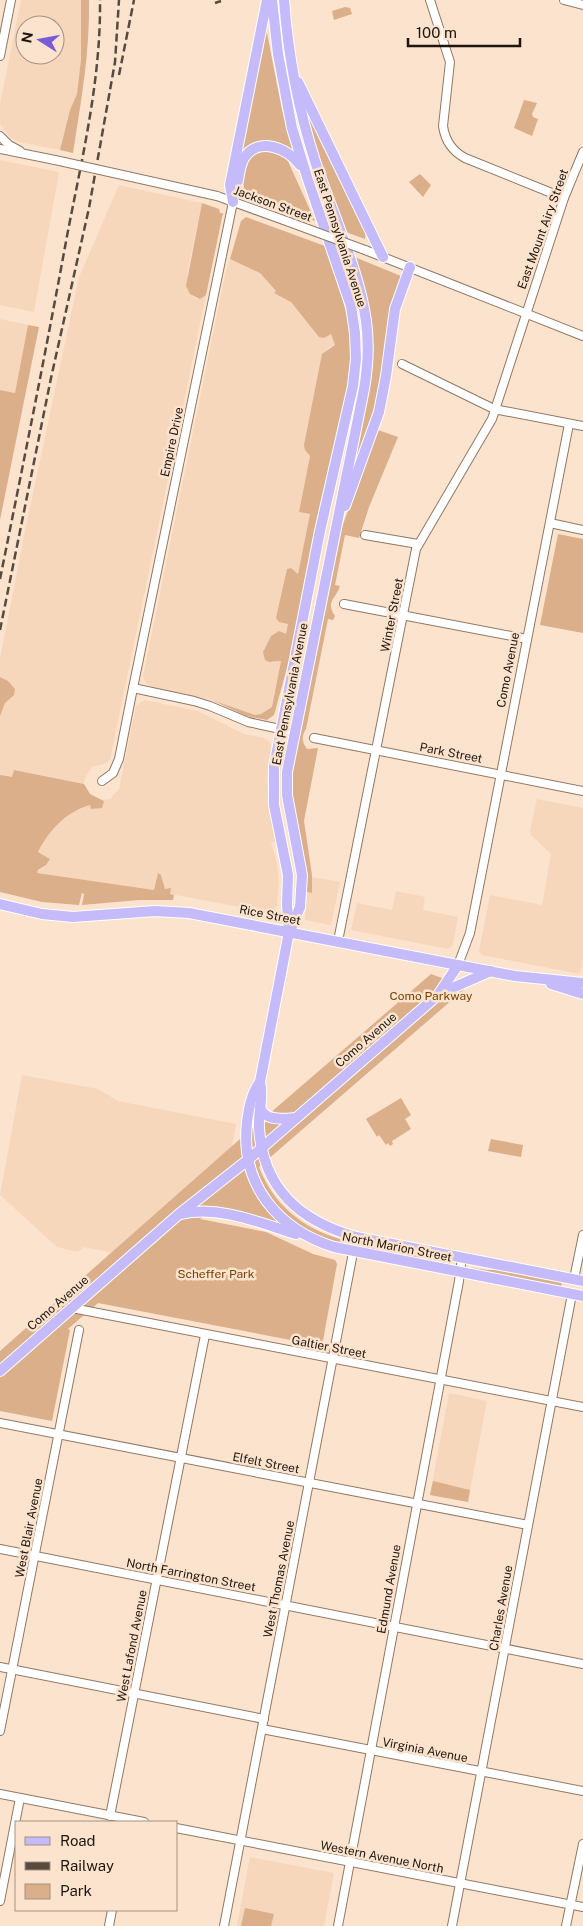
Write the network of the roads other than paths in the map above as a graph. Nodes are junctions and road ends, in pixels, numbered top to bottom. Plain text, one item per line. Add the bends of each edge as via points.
1 (11, 0) edge
2 (267, 0) edge
3 (272, 0) edge
4 (284, 0) edge
5 (430, 0) edge
6 (564, 0) edge
7 (583, 5) edge
8 (0, 7) edge
9 (10, 9) junction
10 (0, 56) edge
11 (292, 70) junction
12 (0, 136) edge
13 (0, 150) edge
14 (583, 152) edge
15 (26, 154) junction
16 (307, 177) junction
17 (564, 198) junction
18 (233, 202) junction
19 (383, 257) junction
20 (410, 267) junction
21 (525, 314) junction
22 (583, 336) edge
23 (402, 364) dead end
24 (494, 409) junction
25 (569, 424) junction
26 (583, 426) edge
27 (550, 523) junction
28 (583, 530) edge
29 (365, 535) dead end
30 (334, 538) junction
31 (418, 544) junction
32 (344, 604) dead end
33 (403, 615) junction
34 (527, 639) junction
35 (133, 688) junction
36 (280, 729) junction
37 (294, 732) junction
38 (314, 738) dead end
39 (377, 750) junction
40 (500, 774) junction
41 (102, 782) dead end
42 (583, 791) edge
43 (0, 904) edge
44 (289, 932) junction
45 (338, 941) junction
46 (458, 965) junction
47 (491, 971) junction
48 (533, 979) junction
49 (583, 984) edge
50 (583, 994) edge
51 (438, 995) junction
52 (260, 1082) junction
53 (260, 1106) junction
54 (295, 1118) junction
55 (261, 1147) junction
56 (249, 1159) junction
57 (178, 1215) junction
58 (583, 1235) edge
59 (307, 1237) junction
60 (356, 1237) junction
61 (352, 1251) junction
62 (462, 1257) junction
63 (460, 1272) junction
64 (579, 1280) edge
65 (572, 1294) junction
66 (583, 1296) edge
67 (72, 1308) junction
68 (79, 1330) dead end
69 (205, 1334) junction
70 (332, 1358) junction
71 (0, 1370) edge
72 (440, 1380) junction
73 (551, 1401) junction
74 (583, 1407) edge
75 (0, 1423) edge
76 (59, 1435) junction
77 (180, 1458) junction
78 (308, 1482) junction
79 (416, 1504) junction
80 (528, 1525) junction
81 (0, 1549) edge
82 (36, 1556) junction
83 (157, 1580) junction
84 (285, 1606) junction
85 (394, 1627) junction
86 (505, 1648) junction
87 (583, 1664) edge
88 (0, 1667) edge
89 (12, 1670) junction
90 (134, 1694) junction
91 (264, 1719) junction
92 (262, 1729) junction
93 (0, 1731) edge
94 (371, 1751) junction
95 (482, 1772) junction
96 (583, 1791) edge
97 (0, 1794) edge
98 (20, 1798) junction
99 (110, 1816) junction
100 (16, 1821) edge
101 (129, 1821) edge
102 (15, 1824) edge
103 (178, 1828) edge
104 (240, 1841) junction
105 (583, 1844) edge
106 (350, 1862) junction
107 (460, 1883) junction
108 (0, 1902) edge
109 (570, 1905) junction
110 (583, 1907) edge
111 (112, 1911) edge
112 (109, 1926) edge
113 (224, 1926) edge
114 (338, 1926) edge
115 (452, 1926) edge
116 (566, 1926) edge

1 - 9 street
2 - 18 main road via 230,185
3 - 16 main road, East Pennsylvania Avenue via 284,90
4 - 11 main road, East Pennsylvania Avenue
5 - 17 street via 450,62 443,126 452,149 465,158
6 - 7 street
8 - 9 street
9 - 10 street
11 - 19 main road
11 - 30 main road, East Pennsylvania Avenue via 304,126 357,282 366,328 368,361 364,389
12 - 15 street
13 - 15 street, Jackson Street
14 - 17 street, East Mount Airy Street
15 - 18 street, Jackson Street, bridge
16 - 18 main road via 291,154 266,146 254,148 243,159
16 - 36 main road, East Pennsylvania Avenue via 351,306 356,359 352,393
17 - 21 street, East Mount Airy Street
18 - 19 street, Jackson Street, bridge
18 - 35 street, Empire Drive
19 - 20 street, Jackson Street
20 - 21 street, Jackson Street
20 - 30 main road via 395,309 379,412
21 - 22 street, Jackson Street
21 - 24 street, Winter Street
23 - 24 street
24 - 25 street
24 - 31 street, Winter Street via 492,419
25 - 26 street
25 - 27 street, Como Avenue
27 - 28 street
27 - 34 street, Como Avenue
29 - 31 street
30 - 37 main road, East Pennsylvania Avenue
31 - 33 street, Winter Street
32 - 33 street
33 - 34 street
33 - 39 street, Winter Street
34 - 40 street, Como Avenue
35 - 36 street via 194,700 248,722
35 - 41 street, Empire Drive via 119,759 113,773
36 - 37 street
36 - 44 main road, East Pennsylvania Avenue via 273,790 288,875
37 - 44 main road, East Pennsylvania Avenue via 288,794 301,864 302,888 300,907
38 - 39 street, Park Street
39 - 40 street, Park Street
39 - 45 street, Winter Street
40 - 42 street, Park Street
40 - 46 street, Como Avenue via 470,933
43 - 44 main road, Rice Street via 73,917 169,911
44 - 45 main road, Rice Street
44 - 52 main road
45 - 46 main road, Rice Street
46 - 47 main road, Rice Street
46 - 51 main road, Como Avenue
47 - 48 main road, Rice Street
47 - 51 main road
48 - 49 main road, Rice Street
48 - 50 main road, Rice Street
51 - 54 main road, Como Avenue
52 - 53 main road, North Marion Street
52 - 56 main road, North Marion Street via 253,1091 248,1113 246,1140
53 - 54 main road via 262,1113 269,1117
53 - 55 main road, North Marion Street
54 - 55 main road, Como Avenue
55 - 56 main road, Como Avenue
55 - 60 main road, North Marion Street via 272,1177 292,1204 321,1225
56 - 57 main road, Como Avenue
56 - 59 main road, North Marion Street via 257,1185 269,1204 284,1222
57 - 59 main road via 212,1212 262,1222
57 - 67 main road, Como Avenue
58 - 64 street
59 - 61 main road, North Marion Street
60 - 61 street, West Thomas Avenue
60 - 62 main road, North Marion Street
61 - 63 main road, North Marion Street
61 - 70 street, West Thomas Avenue
62 - 63 street, Edmund Avenue
62 - 64 main road, North Marion Street
63 - 65 main road, North Marion Street
63 - 72 street, Edmund Avenue
65 - 66 main road, North Marion Street
65 - 73 street, Charles Avenue
67 - 69 street, Galtier Street
67 - 71 main road, Como Avenue
68 - 76 street, West Blair Avenue
69 - 70 street, Galtier Street
69 - 77 street, West Lafond Avenue
70 - 72 street, Galtier Street
70 - 78 street, West Thomas Avenue
72 - 73 street, Galtier Street
72 - 79 street, Edmund Avenue
73 - 74 street, Galtier Street
73 - 80 street, Charles Avenue
75 - 76 street, Elfelt Street
76 - 77 street, Elfelt Street
76 - 82 street, West Blair Avenue
77 - 78 street, Elfelt Street
77 - 83 street, West Lafond Avenue
78 - 79 street, Elfelt Street
78 - 84 street, West Thomas Avenue
79 - 80 street, Elfelt Street
79 - 85 street, Edmund Avenue
80 - 86 street, Charles Avenue
81 - 82 street, North Farrington Street
82 - 83 street, North Farrington Street
82 - 89 street, West Blair Avenue
83 - 84 street, North Farrington Street
83 - 90 street, West Lafond Avenue
84 - 85 street, North Farrington Street
84 - 91 street, West Thomas Avenue
85 - 86 street, North Farrington Street
85 - 94 street, Edmund Avenue
86 - 87 street, North Farrington Street
86 - 95 street, Charles Avenue
88 - 89 street
89 - 90 street
89 - 93 street, West Blair Avenue
90 - 91 street
90 - 99 street, West Lafond Avenue
91 - 92 street, West Thomas Avenue
92 - 94 street, Virginia Avenue
92 - 104 street, West Thomas Avenue
94 - 95 street, Virginia Avenue
94 - 106 street, Edmund Avenue
95 - 96 street, Virginia Avenue
95 - 107 street, Charles Avenue
97 - 98 street
98 - 99 street
98 - 100 street
99 - 101 street
102 - 108 street
103 - 104 street, Western Avenue North
104 - 106 street, Western Avenue North
104 - 113 street, West Thomas Avenue
105 - 109 street
106 - 107 street, Western Avenue North
106 - 114 street, Edmund Avenue
107 - 109 street, Western Avenue North
107 - 115 street, Charles Avenue
109 - 110 street, Western Avenue North
109 - 116 street
111 - 112 street

